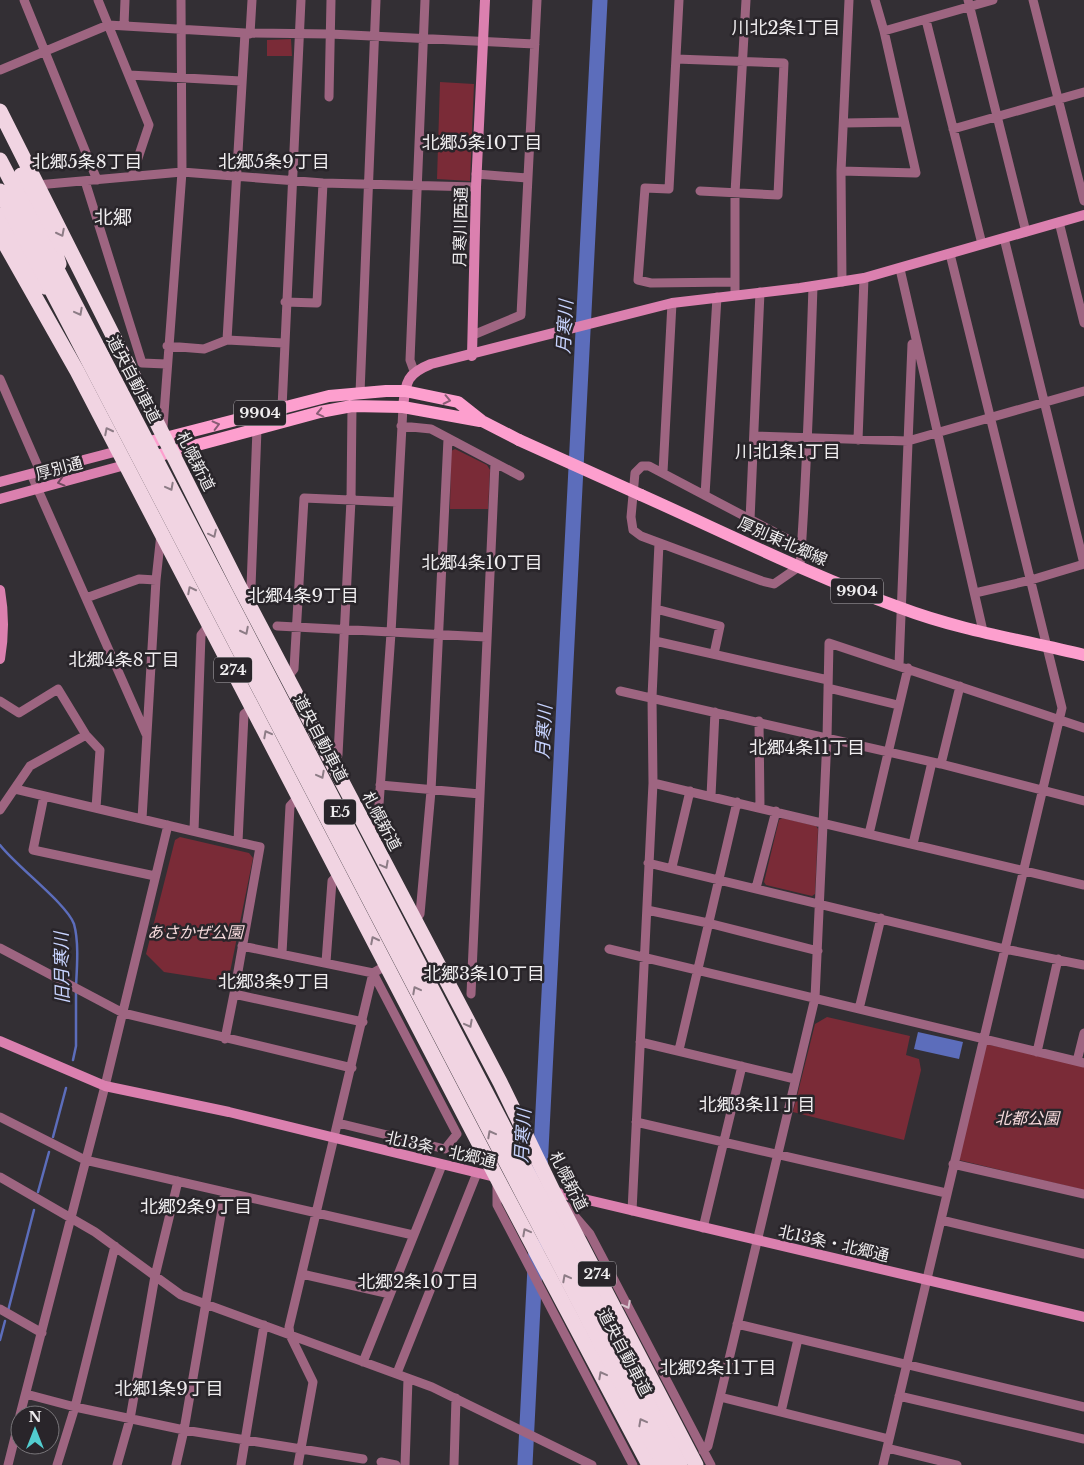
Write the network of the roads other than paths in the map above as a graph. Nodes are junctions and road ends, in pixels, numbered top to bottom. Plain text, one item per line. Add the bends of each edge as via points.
1 (24, 0) edge
2 (98, 0) edge
3 (125, 0) edge
4 (181, 0) edge
5 (252, 0) edge
6 (301, 0) edge
7 (332, 0) edge
8 (376, 0) edge
9 (425, 0) edge
10 (485, 0) edge
11 (537, 0) edge
12 (679, 0) edge
13 (746, 0) edge
14 (849, 0) edge
15 (875, 0) edge
16 (994, 0) edge
17 (1033, 0) edge
18 (969, 3) edge
19 (926, 20) junction
20 (108, 24) junction
21 (124, 25) junction
22 (181, 29) junction
23 (884, 32) junction
24 (248, 34) junction
25 (299, 34) junction
26 (330, 34) junction
27 (374, 36) junction
28 (423, 38) junction
29 (483, 41) junction
30 (535, 44) junction
31 (45, 51) junction
32 (676, 58) junction
33 (743, 62) junction
34 (0, 70) edge
35 (129, 75) junction
36 (180, 77) junction
37 (241, 81) junction
38 (1084, 92) edge
39 (329, 97) dead end
40 (1058, 100) junction
41 (0, 111) edge
42 (997, 117) junction
43 (903, 122) junction
44 (844, 123) junction
45 (954, 129) junction
46 (0, 131) edge
47 (0, 160) edge
48 (842, 171) junction
49 (182, 172) junction
50 (476, 174) junction
51 (132, 176) junction
52 (235, 176) junction
53 (527, 178) junction
54 (97, 180) junction
55 (292, 180) junction
56 (85, 181) junction
57 (323, 182) junction
58 (369, 184) junction
59 (417, 184) junction
60 (37, 185) junction
61 (476, 187) junction
62 (0, 191) edge
63 (700, 191) dead end
64 (735, 193) junction
65 (1084, 201) edge
66 (0, 215) edge
67 (1084, 215) edge
68 (1059, 222) junction
69 (1026, 232) junction
70 (0, 235) edge
71 (1004, 238) junction
72 (982, 244) junction
73 (950, 254) junction
74 (900, 269) junction
75 (864, 278) junction
76 (735, 282) junction
77 (842, 282) junction
78 (813, 286) junction
79 (68, 292) junction
80 (760, 292) junction
81 (735, 295) junction
82 (717, 297) junction
83 (285, 302) junction
84 (672, 303) junction
85 (59, 307) junction
86 (1084, 323) edge
87 (913, 334) junction
88 (473, 335) junction
89 (227, 340) junction
90 (283, 343) junction
91 (167, 346) junction
92 (472, 356) junction
93 (166, 364) junction
94 (414, 371) junction
95 (0, 379) edge
96 (405, 391) junction
97 (1084, 391) edge
98 (360, 393) junction
99 (1044, 402) junction
100 (352, 406) junction
101 (403, 407) junction
102 (282, 408) junction
103 (991, 419) junction
104 (482, 421) junction
105 (401, 426) junction
106 (257, 429) junction
107 (938, 434) junction
108 (755, 436) junction
109 (164, 438) junction
110 (448, 438) junction
111 (808, 438) junction
112 (858, 440) junction
113 (908, 441) junction
114 (118, 451) junction
115 (172, 451) junction
116 (495, 463) junction
117 (125, 465) junction
118 (36, 472) junction
119 (663, 472) junction
120 (520, 476) dead end
121 (0, 482) edge
122 (37, 489) junction
123 (705, 495) junction
124 (0, 499) edge
125 (351, 500) junction
126 (397, 502) junction
127 (750, 520) junction
128 (161, 531) junction
129 (659, 543) junction
130 (801, 546) junction
131 (1084, 564) edge
132 (800, 566) junction
133 (156, 580) junction
134 (1031, 580) junction
135 (0, 590) edge
136 (975, 592) junction
137 (243, 594) junction
138 (86, 598) junction
139 (656, 609) junction
140 (902, 609) junction
141 (209, 625) junction
142 (277, 626) dead end
143 (296, 627) junction
144 (345, 630) junction
145 (983, 631) junction
146 (391, 632) junction
147 (438, 635) junction
148 (486, 637) junction
149 (655, 641) junction
150 (1047, 646) junction
151 (714, 654) junction
152 (1084, 655) edge
153 (0, 659) edge
154 (904, 667) junction
155 (287, 678) junction
156 (828, 684) junction
157 (960, 686) junction
158 (620, 692) dead end
159 (652, 697) junction
160 (0, 701) edge
161 (898, 705) junction
162 (253, 707) junction
163 (715, 712) junction
164 (759, 721) junction
165 (1059, 721) junction
166 (1084, 728) edge
167 (86, 735) junction
168 (147, 736) junction
169 (827, 738) junction
170 (888, 754) junction
171 (331, 762) junction
172 (937, 763) junction
173 (653, 783) junction
174 (380, 785) junction
175 (15, 789) junction
176 (431, 791) junction
177 (690, 791) junction
178 (1042, 791) junction
179 (480, 794) junction
180 (44, 796) junction
181 (299, 796) junction
182 (711, 796) junction
183 (1084, 801) edge
184 (737, 802) junction
185 (760, 807) junction
186 (96, 808) junction
187 (0, 810) edge
188 (776, 811) junction
189 (142, 818) junction
190 (824, 822) junction
191 (168, 825) junction
192 (194, 832) junction
193 (368, 833) junction
194 (869, 834) junction
195 (238, 842) junction
196 (912, 844) junction
197 (648, 863) junction
198 (672, 868) junction
199 (1024, 870) junction
200 (340, 873) junction
201 (155, 876) junction
202 (718, 879) junction
203 (1084, 885) edge
204 (756, 888) junction
205 (820, 904) junction
206 (646, 910) junction
207 (880, 918) junction
208 (414, 921) junction
209 (708, 923) junction
210 (242, 946) junction
211 (0, 948) edge
212 (609, 949) dead end
213 (1005, 949) junction
214 (818, 951) junction
215 (282, 954) junction
216 (644, 958) junction
217 (1058, 959) junction
218 (326, 962) junction
219 (387, 965) junction
220 (1084, 965) edge
221 (697, 970) junction
222 (374, 973) junction
223 (234, 994) junction
224 (471, 994) dead end
225 (815, 998) junction
226 (859, 1009) junction
227 (123, 1013) junction
228 (363, 1022) junction
229 (1084, 1033) edge
230 (225, 1039) junction
231 (984, 1039) junction
232 (0, 1041) edge
233 (640, 1042) junction
234 (679, 1050) junction
235 (1037, 1052) junction
236 (1081, 1062) edge
237 (742, 1066) junction
238 (352, 1068) junction
239 (795, 1079) junction
240 (105, 1086) junction
241 (0, 1117) edge
242 (636, 1122) junction
243 (338, 1123) junction
244 (334, 1139) junction
245 (723, 1142) junction
246 (778, 1156) junction
247 (85, 1160) junction
248 (953, 1164) junction
249 (442, 1165) junction
250 (477, 1173) junction
251 (0, 1177) edge
252 (497, 1178) junction
253 (178, 1181) junction
254 (553, 1191) junction
255 (225, 1192) junction
256 (946, 1193) junction
257 (1084, 1194) edge
258 (632, 1211) junction
259 (317, 1214) junction
260 (71, 1217) junction
261 (941, 1220) junction
262 (703, 1228) junction
263 (413, 1235) junction
264 (758, 1241) junction
265 (115, 1246) junction
266 (1084, 1254) edge
267 (302, 1274) junction
268 (155, 1276) junction
269 (926, 1280) junction
270 (390, 1294) junction
271 (206, 1304) junction
272 (0, 1309) edge
273 (1084, 1317) edge
274 (737, 1324) junction
275 (264, 1325) junction
276 (42, 1333) junction
277 (290, 1335) junction
278 (798, 1339) junction
279 (363, 1362) junction
280 (906, 1365) junction
281 (397, 1373) junction
282 (408, 1379) junction
283 (26, 1394) junction
284 (899, 1396) junction
285 (720, 1397) junction
286 (456, 1398) junction
287 (23, 1405) edge
288 (75, 1407) junction
289 (1084, 1407) edge
290 (781, 1412) junction
291 (130, 1419) junction
292 (184, 1430) junction
293 (1084, 1439) edge
294 (245, 1440) junction
295 (888, 1443) junction
296 (300, 1450) junction
297 (704, 1451) junction
298 (358, 1461) edge
299 (381, 1462) dead end
300 (938, 1463) edge
301 (588, 1464) edge
302 (57, 1465) edge
303 (118, 1465) edge
304 (176, 1465) edge
305 (241, 1465) edge
306 (298, 1465) edge
307 (396, 1465) edge
308 (405, 1465) edge
309 (454, 1465) edge
310 (633, 1465) edge
311 (649, 1465) edge
312 (664, 1465) edge
313 (680, 1465) edge
314 (696, 1465) edge
315 (711, 1465) edge
316 (883, 1465) edge
317 (957, 1465) edge

1 - 31 street
2 - 20 street
3 - 21 street
4 - 22 street
5 - 24 street
6 - 25 street
7 - 26 street
8 - 27 street
9 - 28 street
10 - 29 street, 月寒川西通
11 - 30 street
12 - 32 street
13 - 33 street
14 - 44 street
15 - 23 street
16 - 18 street
17 - 40 street
18 - 19 street
18 - 42 street
19 - 23 street
19 - 45 street
20 - 21 street
20 - 31 street
20 - 35 street
21 - 22 street
22 - 24 street
22 - 36 street
23 - 43 street
24 - 25 street
24 - 37 street
25 - 26 street
25 - 55 street
26 - 27 street
26 - 39 street
27 - 28 street
27 - 58 street
28 - 29 street
28 - 59 street
29 - 30 street
29 - 50 street, 月寒川西通
30 - 53 street
31 - 34 street
31 - 54 street
32 - 33 street
32 - 76 street via 669,189 645,188 638,280 651,283
33 - 64 street
33 - 64 street via 784,63 778,195
35 - 36 street
35 - 51 street via 149,125
36 - 37 street
36 - 49 street
37 - 52 street
38 - 40 street
40 - 42 street
40 - 65 street
41 - 60 highway, 札幌新道 / 274
42 - 45 street
42 - 69 street
43 - 44 street
43 - 48 street via 916,173
44 - 48 street
45 - 72 street
46 - 79 highway, bridge via 51,238
47 - 79 highway, 道央自動車道 / E5, bridge
48 - 77 street
49 - 51 street
49 - 52 street
49 - 91 street
50 - 53 street
50 - 61 street, 月寒川西通
51 - 54 street
52 - 55 street
52 - 89 street
53 - 88 street via 521,315
54 - 56 street
55 - 57 street
55 - 83 street
56 - 60 street
56 - 93 street via 142,363
57 - 58 street
57 - 83 street via 317,303
58 - 59 street
58 - 98 street
59 - 61 street
59 - 94 street via 410,360
60 -> 109 highway, 札幌新道 / 274
61 - 88 street, 月寒川西通
62 - 85 highway, 道央自動車道 / E5, bridge
63 - 64 street
64 - 76 street
66 - 85 highway, bridge
67 - 68 street
68 - 69 street
68 - 86 street
69 - 71 street
114 -> 70 highway, 274
71 - 72 street
71 - 99 street
72 - 73 street
73 - 74 street
73 - 103 street
74 - 75 street
74 - 87 street
75 - 77 street
75 - 112 street
76 - 81 street
77 - 78 street
78 - 80 street
78 - 111 street
79 -> 313 highway, 道央自動車道 / E5, bridge
80 - 81 street
80 - 108 street
81 - 82 street
82 - 84 street
82 - 123 street
83 - 90 street
84 - 92 street
84 - 119 street
312 -> 85 highway, 道央自動車道 / E5, bridge
87 - 107 street
87 - 113 street
88 - 92 street, 月寒川西通
89 - 90 street
89 - 91 street via 204,349
90 - 102 street
91 - 93 street
92 - 94 street via 431,364
93 - 109 street
94 - 96 street
95 - 118 street
96 - 98 main road, 厚別東北郷線 / 9904
96 - 101 street
96 -> 104 main road, 厚別東北郷線 / 9904 via 458,402
97 - 99 street
98 - 102 main road, 厚別東北郷線 / 9904 via 329,396
99 - 103 street
99 - 131 street
100 - 101 main road, 厚別東北郷線 / 9904
100 -> 106 main road, 厚別東北郷線 / 9904
100 - 125 street
101 - 104 main road, 厚別東北郷線 / 9904
101 - 105 street
109 -> 102 main road, 厚別東北郷線 / 9904
103 - 107 street
103 - 134 street
104 - 132 main road, 厚別東北郷線 / 9904, bridge
105 - 110 street via 431,429
105 - 126 street
106 - 115 main road, 厚別東北郷線 / 9904
106 - 137 street via 251,588
107 - 113 street
107 - 136 street
108 - 111 street
108 - 127 street
109 - 114 main road, 厚別東北郷線 / 9904
109 - 115 highway, 札幌新道 / 274
110 - 116 street
110 - 147 street
111 - 112 street
111 - 130 street
112 - 113 street
113 - 140 street
114 - 117 highway, 274
114 - 118 street, 厚別通
115 - 117 main road, 厚別東北郷線 / 9904
115 -> 137 highway, 札幌新道 / 274
116 - 120 street
116 - 148 street
117 -> 122 street, 厚別通
117 - 128 highway, 274
118 - 121 street, 厚別通
118 - 122 street
119 - 123 street
119 - 129 street via 649,466 635,473 631,517 633,530
122 - 124 street, 厚別通
122 - 138 street
123 - 127 street
125 - 126 street
125 - 143 street via 304,498
125 - 144 street
126 - 146 street
127 - 130 street
128 - 133 street
141 -> 128 highway, 274
129 - 132 street via 774,584
129 - 139 street
130 - 132 street
131 - 134 street
132 - 140 main road, 厚別東北郷線 / 9904
133 - 138 street via 138,579
133 - 168 street
134 - 136 street
134 - 150 street
135 - 153 street via 3,640
136 - 145 street
137 - 155 highway, 札幌新道 / 274
138 - 168 street
139 - 149 street
139 - 151 street via 720,626
140 - 145 main road, 厚別東北郷線 / 9904
140 - 154 street
141 - 162 highway, 274
141 - 192 street via 201,635
142 - 143 street
143 - 144 street
143 - 155 street via 294,669
144 - 146 street
144 - 171 street via 338,755
145 - 150 main road, 厚別東北郷線 / 9904
146 - 147 street
146 - 174 street
147 - 148 street
147 - 176 street
148 - 179 street
149 - 151 street
149 - 159 street
150 - 152 main road, 厚別東北郷線 / 9904
150 - 165 street via 1062,708
151 - 156 street
154 - 156 street via 829,643
154 - 157 street
154 - 161 street
155 - 171 highway, 札幌新道 / 274
156 - 161 street
156 - 169 street
157 - 165 street
157 - 172 street
158 - 159 street
159 - 163 street
159 - 173 street
160 - 167 street via 18,713 58,689
161 - 170 street
181 -> 162 highway, 274
162 - 195 street via 244,714
163 - 164 street
163 - 182 street
164 - 169 street
164 - 185 street
165 - 166 street
165 - 178 street
167 - 175 street via 30,766
167 - 186 street via 100,750
168 - 189 street
169 - 170 street
169 - 190 street
170 - 172 street
170 - 194 street
171 - 193 highway, 札幌新道 / 274
172 - 178 street
172 - 196 street
173 - 177 street
173 - 197 street
174 - 176 street
174 - 193 street via 378,819
175 - 180 street
175 - 187 street
176 - 179 street
176 - 208 street via 420,914
177 - 182 street
177 - 198 street
178 - 183 street
178 - 199 street
179 - 224 street
180 - 186 street
180 - 201 street via 33,850
181 - 200 highway, 274
181 - 215 street via 290,806
182 - 184 street
184 - 185 street
184 - 202 street
185 - 188 street
186 - 189 street
188 - 190 street
188 - 204 street
189 - 191 street
190 - 194 street
190 - 205 street
191 - 192 street
191 - 201 street
192 - 195 street
193 -> 208 highway, 札幌新道 / 274
194 - 196 street
195 - 210 street via 260,847
196 - 199 street
197 - 198 street
197 - 206 street
198 - 202 street
199 - 203 street
199 - 213 street
200 - 218 street via 332,881
219 -> 200 highway, 274
201 - 227 street
202 - 204 street
202 - 209 street
204 - 205 street
205 - 207 street
205 - 214 street
206 - 209 street
206 - 216 street
207 - 213 street
207 - 226 street
208 -> 254 highway, 札幌新道 / 274 via 500,1082
209 - 214 street
209 - 221 street
210 - 215 street
210 - 223 street
211 - 227 street
212 - 216 street
213 - 217 street
213 - 231 street
214 - 225 street
215 - 218 street
216 - 221 street
216 - 233 street
217 - 220 street
217 - 235 street
218 - 222 street
219 - 222 street
219 - 252 highway, 274
221 - 225 street
221 - 234 street
222 - 228 street
222 - 243 street via 457,1134 445,1149
223 - 228 street
223 - 230 street
225 - 226 street
225 - 239 street
226 - 231 street
227 - 230 street
227 - 240 street
228 - 238 street
229 - 236 street
230 - 238 street
231 - 235 street
231 - 248 street
232 - 240 street, 北13条・北郷通
233 - 234 street
233 - 242 street
234 - 237 street
235 - 236 street
237 - 239 street
237 - 245 street
238 - 243 street
239 - 246 street
240 - 244 street, 北13条・北郷通 via 229,1112
240 - 247 street
241 - 247 street
242 - 245 street
242 - 258 street
243 - 244 street
244 - 249 street, 北13条・北郷通
244 - 259 street
245 - 246 street
245 - 262 street
246 - 256 street
246 - 264 street
247 - 253 street
247 - 260 street
248 - 256 street
248 - 257 street
249 - 250 street, 北13条・北郷通
249 - 263 street
250 - 252 street, 北13条・北郷通
250 - 281 street
251 - 260 street
252 - 254 street, 北13条・北郷通, bridge
252 - 310 street via 497,1205
311 -> 252 highway, 274
253 - 255 street
253 - 268 street
254 - 258 street, 北13条・北郷通
254 -> 297 street via 590,1234
254 - 314 highway, 札幌新道 / 274
255 - 259 street
255 - 271 street
256 - 261 street
258 - 262 street, 北13条・北郷通
259 - 263 street
259 - 267 street
260 - 265 street
260 - 276 street
261 - 266 street
261 - 269 street
262 - 264 street, 北13条・北郷通
263 - 270 street
264 - 269 street, 北13条・北郷通
264 - 274 street
265 - 268 street
265 - 288 street
267 - 270 street
267 - 277 street via 289,1326
268 - 271 street via 182,1295
268 - 291 street
269 - 273 street, 北13条・北郷通
269 - 280 street
270 - 279 street
271 - 275 street
271 - 292 street
272 - 276 street
274 - 278 street
274 - 285 street
275 - 277 street
275 - 294 street
276 - 283 street
277 - 279 street
277 - 296 street via 313,1382
278 - 280 street
278 - 290 street
279 - 281 street
280 - 284 street
280 - 289 street
281 - 282 street
282 - 286 street
282 - 308 street
283 - 287 street
283 - 288 street
284 - 293 street
284 - 295 street
285 - 290 street
285 - 297 street
286 - 301 street
286 - 309 street
288 - 291 street
288 - 302 street
290 - 295 street
291 - 292 street
291 - 303 street
292 - 294 street
292 - 304 street
294 - 296 street
294 - 305 street
295 - 300 street
295 - 316 street
296 - 298 street
296 - 306 street
297 - 315 street
299 - 307 street
300 - 317 street

